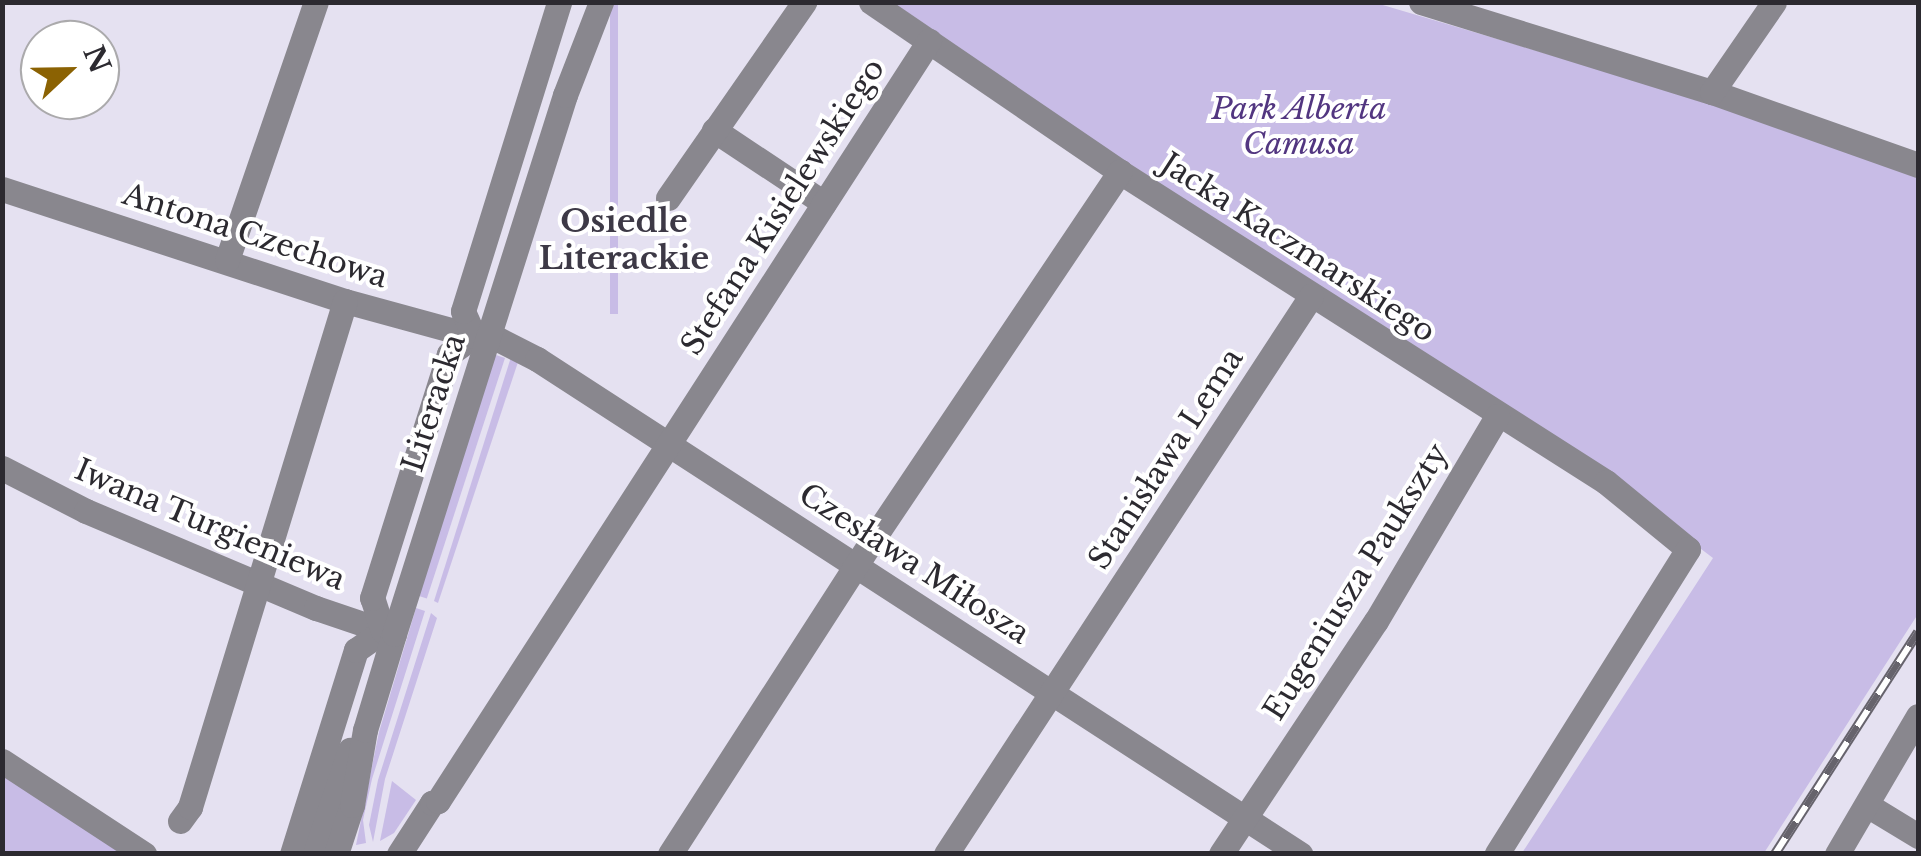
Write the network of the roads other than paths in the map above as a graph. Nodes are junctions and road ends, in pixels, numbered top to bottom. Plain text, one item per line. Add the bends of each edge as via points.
1 (559, 2) edge
2 (588, 2) edge
3 (601, 2) edge
4 (804, 2) edge
5 (871, 2) edge
6 (1421, 2) edge
7 (1774, 2) edge
8 (308, 4) edge
9 (1489, 12) edge
10 (930, 41) junction
11 (1712, 92) junction
12 (565, 96) junction
13 (714, 130) junction
14 (1918, 165) edge
15 (1120, 172) junction
16 (2, 189) edge
17 (668, 198) dead end
18 (824, 203) junction
19 (227, 260) junction
20 (1311, 296) junction
21 (345, 302) junction
22 (484, 337) junction
23 (1497, 416) junction
24 (669, 444) junction
25 (2, 468) edge
26 (856, 566) junction
27 (257, 584) junction
28 (389, 632) junction
29 (1052, 693) junction
30 (1918, 716) edge
31 (365, 730) junction
32 (2, 761) edge
33 (1867, 805) junction
34 (1244, 817) junction
35 (180, 821) dead end
36 (1918, 836) edge
37 (1221, 853) edge
38 (144, 854) edge
39 (292, 854) edge
40 (315, 854) edge
41 (336, 854) edge
42 (399, 854) edge
43 (670, 854) edge
44 (946, 854) edge
45 (1300, 854) edge
46 (1497, 854) edge
47 (1837, 854) edge

1 - 22 street via 463,310
2 - 12 street, Literacka
3 - 12 street, Literacka
4 - 13 street
5 - 10 street, Jacka Kaczmarskiego
6 - 9 street
7 - 11 street
8 - 19 street via 274,130 256,163
9 - 11 street
10 - 15 street, Jacka Kaczmarskiego
10 - 18 street, Stefana Kisielewskiego
11 - 14 street
12 - 22 street, Literacka
13 - 17 street
13 - 18 street
15 - 20 street, Jacka Kaczmarskiego
15 - 26 street
16 - 19 street, Antona Czechowa
18 - 24 street, Stefana Kisielewskiego
19 - 21 street, Antona Czechowa
20 - 23 street, Jacka Kaczmarskiego
20 - 29 street, Stanisława Lema
21 - 22 street, Antona Czechowa
21 - 27 street
22 - 24 street, Czesława Miłosza via 527,352
22 - 28 street via 449,354 372,598
23 - 34 street, Eugeniusza Paukszty via 1376,621
23 - 46 street, Jacka Kaczmarskiego via 1606,482 1688,549
24 - 26 street, Czesława Miłosza
24 - 42 street, Stefana Kisielewskiego
25 - 27 street, Iwana Turgieniewa
26 - 29 street, Czesława Miłosza
26 - 43 street
27 - 28 street, Iwana Turgieniewa
27 - 35 street via 190,807
28 - 31 street
28 - 39 street via 356,650
29 - 34 street, Czesława Miłosza
29 - 44 street, Stanisława Lema
30 - 33 street
31 - 40 street via 349,751
31 - 41 street
32 - 38 street
33 - 36 street
33 - 47 street
34 - 37 street, Eugeniusza Paukszty
34 - 45 street, Czesława Miłosza

